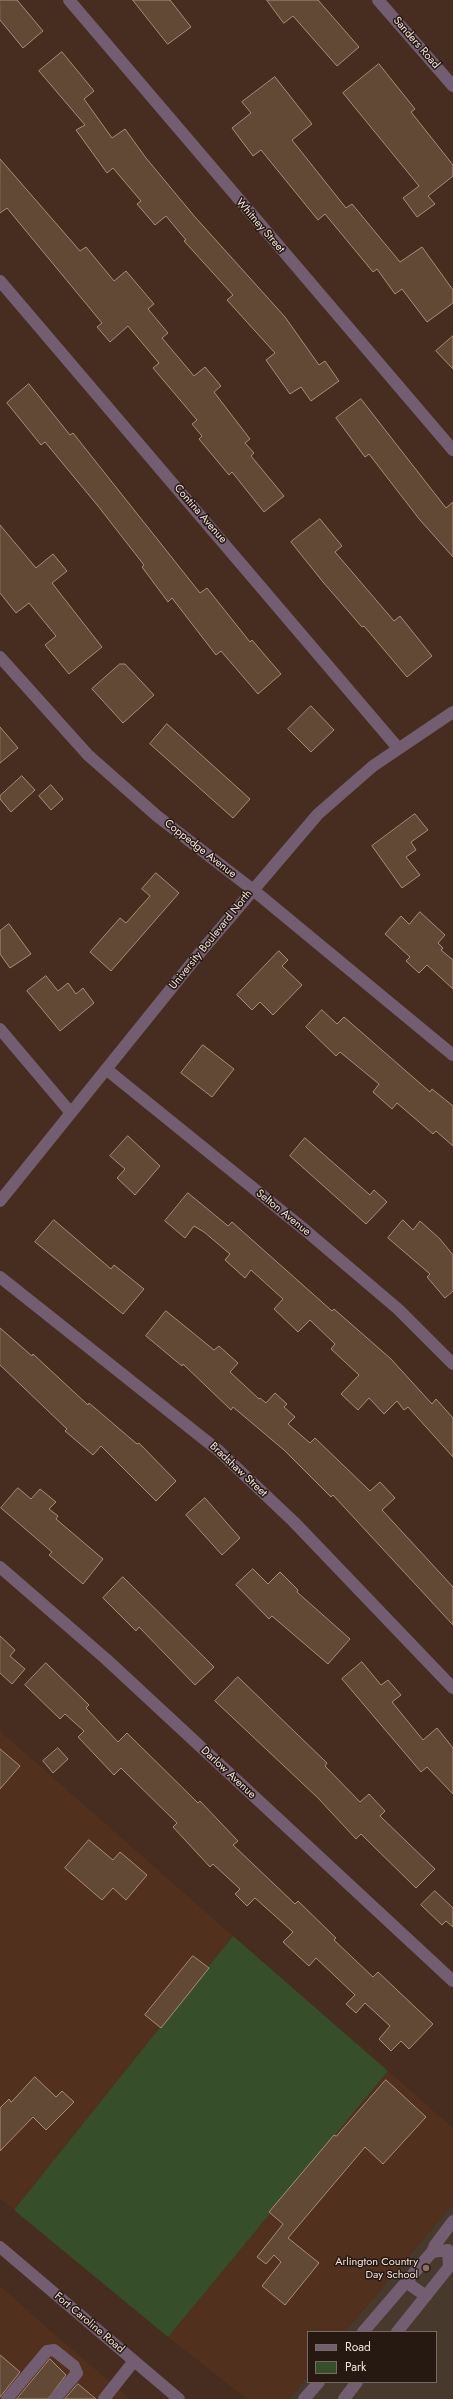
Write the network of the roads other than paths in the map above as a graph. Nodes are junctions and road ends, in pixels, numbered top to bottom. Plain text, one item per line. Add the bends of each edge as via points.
1 (69, 0) edge
2 (378, 0) edge
3 (453, 86) edge
4 (0, 281) edge
5 (453, 450) edge
6 (0, 657) edge
7 (453, 712) edge
8 (398, 748) junction
9 (252, 890) junction
10 (0, 1029) edge
11 (453, 1055) edge
12 (106, 1069) junction
13 (71, 1113) junction
14 (0, 1201) edge
15 (0, 1277) edge
16 (453, 1364) edge
17 (0, 1567) edge
18 (453, 1688) edge
19 (453, 1982) edge
20 (453, 2221) edge
21 (0, 2248) edge
22 (432, 2252) junction
23 (406, 2282) junction
24 (426, 2296) junction
25 (364, 2331) edge
26 (398, 2331) edge
27 (134, 2361) junction
28 (318, 2383) edge
29 (356, 2383) edge
30 (107, 2398) edge
31 (8, 2399) edge
32 (55, 2399) edge
33 (179, 2399) edge
34 (304, 2399) edge
35 (344, 2399) edge

1 - 5 street, Whitney Street
2 - 3 street, Sanders Road
4 - 8 street, Contina Avenue
6 - 9 street, Coppedge Avenue via 88,755 157,816
7 - 8 street, University Boulevard North
8 - 9 street, University Boulevard North via 373,766 318,814
9 - 11 street, Coppedge Avenue
9 - 12 street, University Boulevard North
10 - 13 street
12 - 13 street, University Boulevard North
12 - 16 street, Selton Avenue via 398,1309
13 - 14 street, University Boulevard North
15 - 18 street, Bradshaw Street via 219,1451 294,1522
17 - 19 street, Darlow Avenue via 117,1669
20 - 22 street via 434,2245
21 - 27 street, Fort Caroline Road
22 - 23 street
22 - 24 street via 448,2250 450,2267
23 - 24 street
23 - 25 street
24 - 26 street
27 - 30 street
27 - 33 street, Fort Caroline Road
28 - 34 street
29 - 35 street
31 - 32 street via 47,2351 54,2350 74,2366 77,2373

